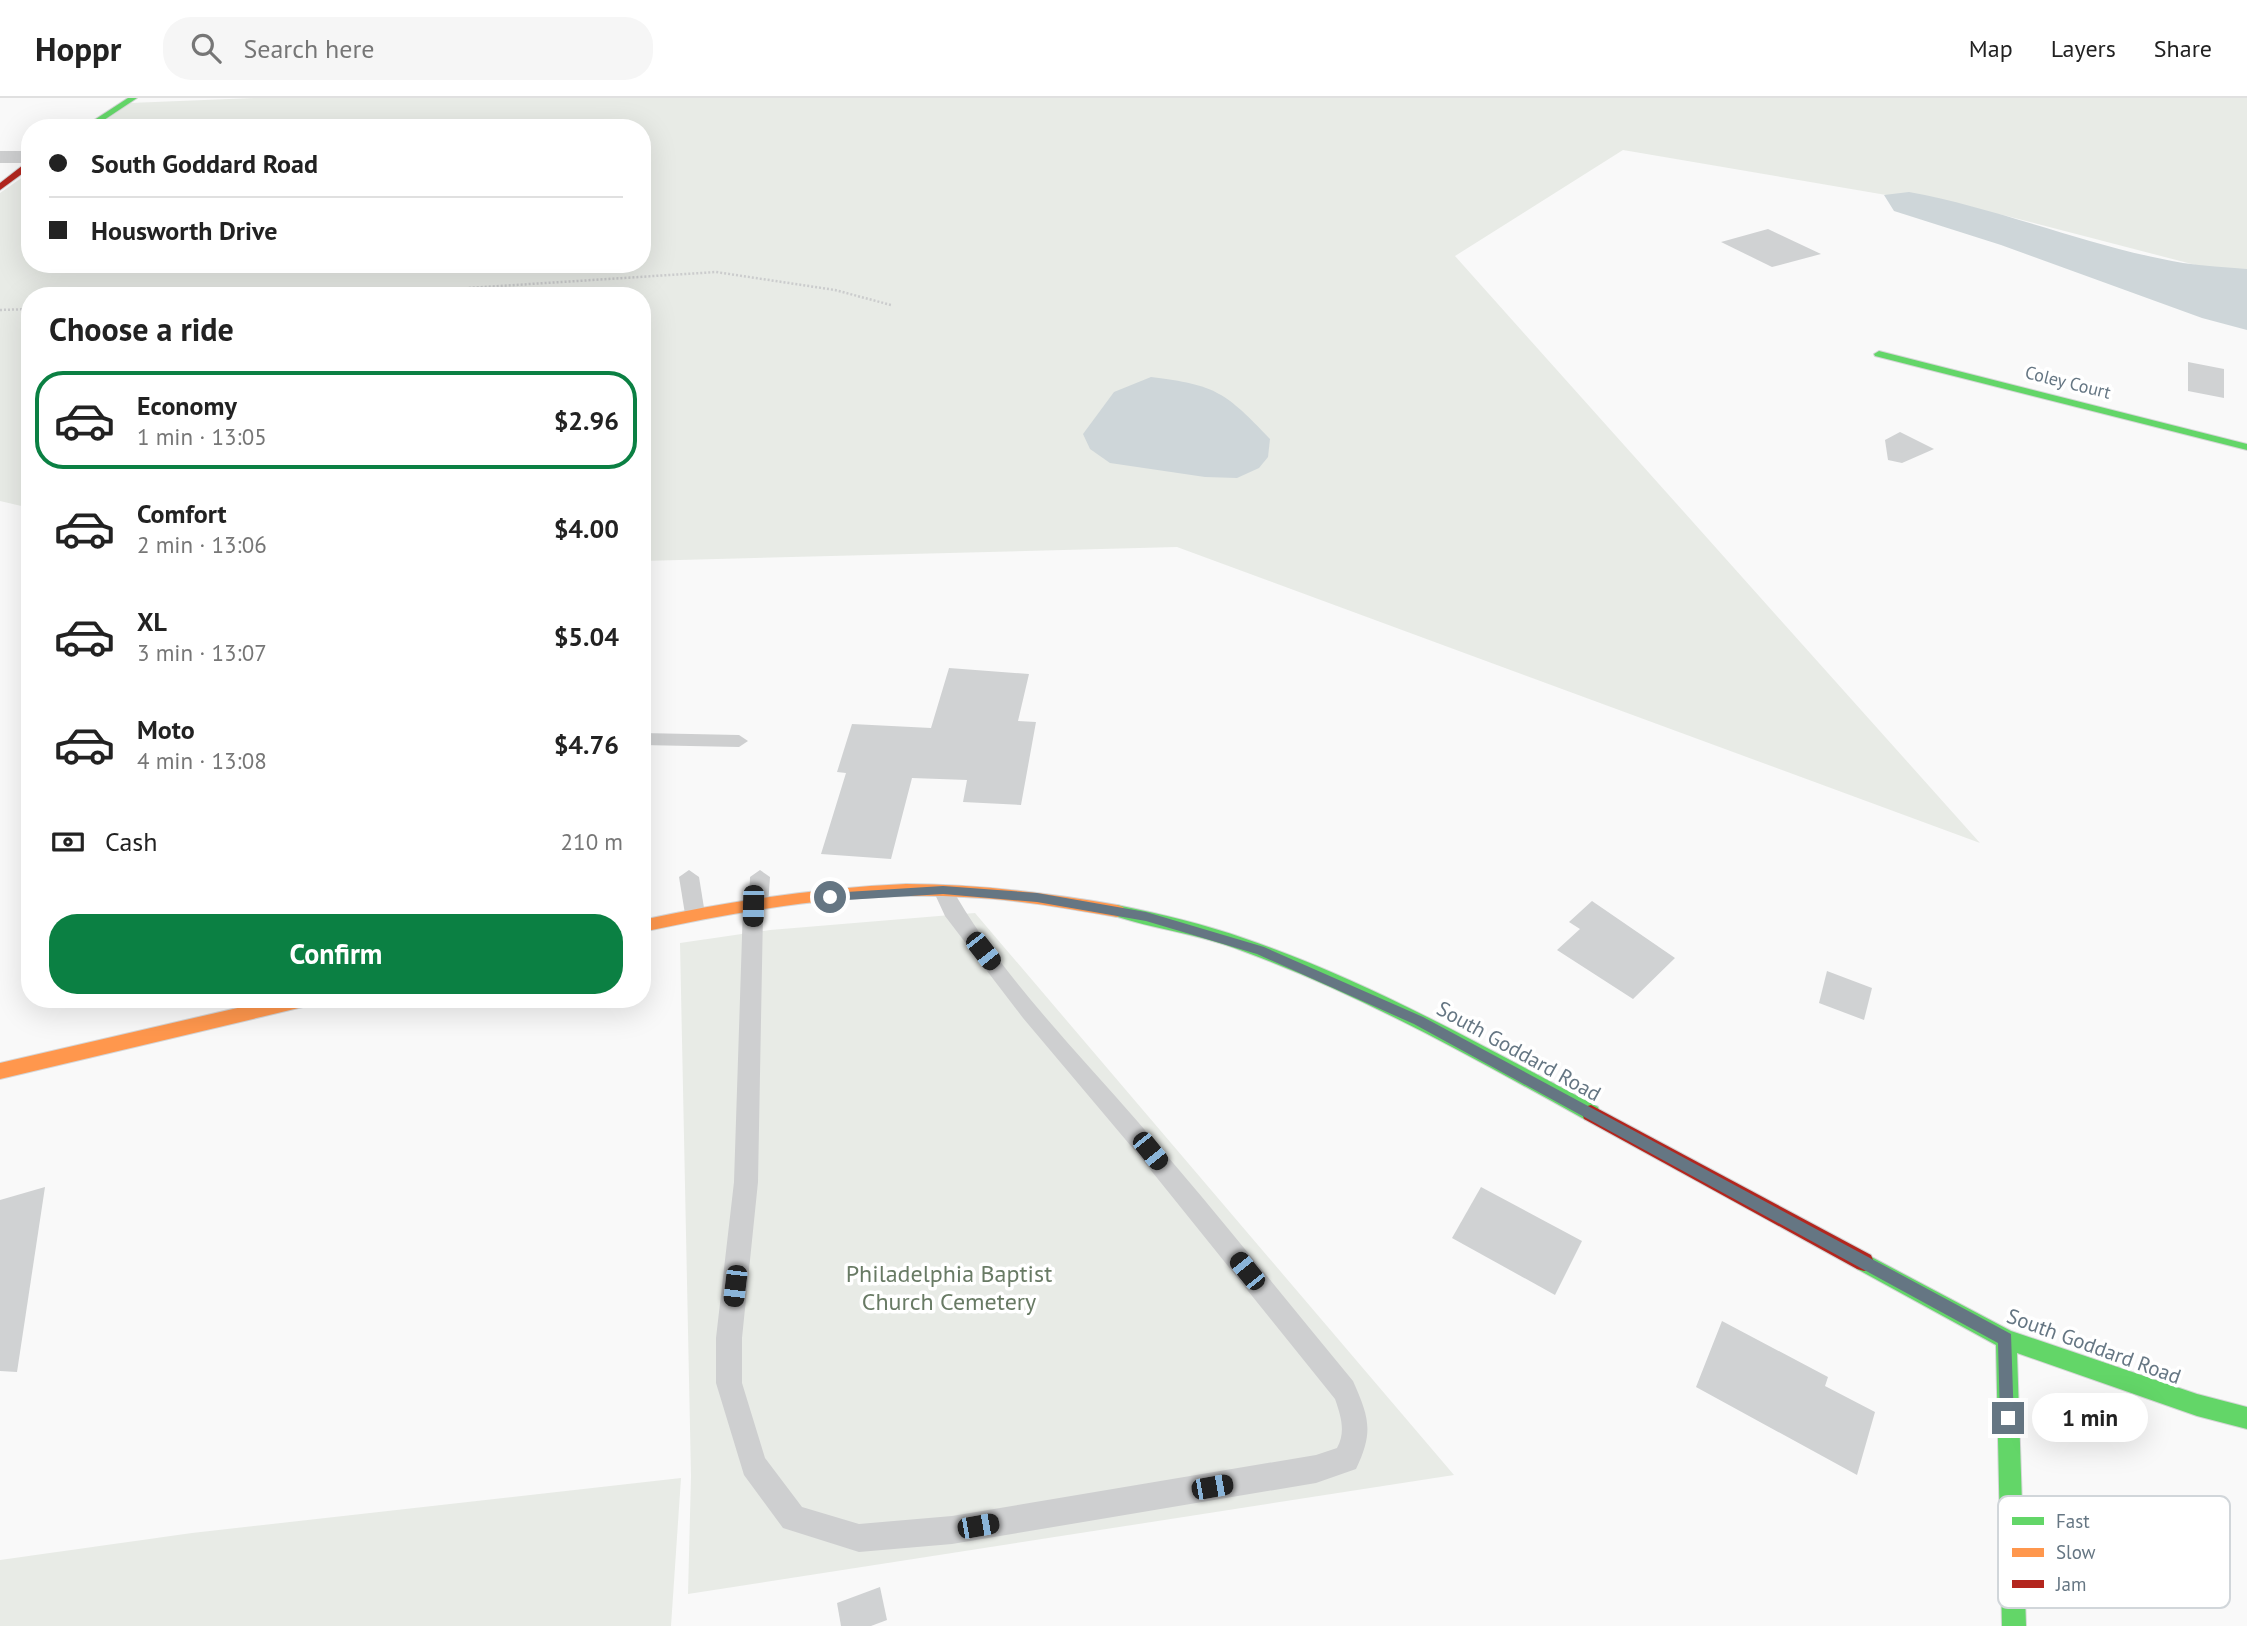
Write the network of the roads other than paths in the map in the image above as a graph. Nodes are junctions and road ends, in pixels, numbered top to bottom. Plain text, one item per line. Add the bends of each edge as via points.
1 (133, 98) edge
2 (100, 119) edge
3 (21, 156) edge
4 (0, 157) edge
5 (21, 171) edge
6 (0, 187) edge
7 (1879, 354) dead end
8 (2247, 447) edge
9 (651, 738) edge
10 (739, 741) dead end
11 (690, 877) dead end
12 (760, 877) dead end
13 (943, 890) junction
14 (755, 906) junction
15 (695, 914) junction
16 (651, 924) edge
17 (269, 1008) edge
18 (0, 1071) edge
19 (2006, 1339) junction
20 (2247, 1418) edge
21 (2010, 1496) edge
22 (2013, 1608) edge
23 (2014, 1626) edge

1 - 2 street
3 - 4 street
5 - 6 street
7 - 8 street, Coley Court
9 - 10 lane
11 - 15 lane
12 - 14 lane
13 - 14 street, South Goddard Road via 853,894
13 - 14 lane via 952,911 1030,1012 1344,1390 1354,1415 1357,1441 1346,1460 1316,1469 952,1530 859,1538 793,1518 754,1465 729,1383 729,1339 746,1182
13 - 19 street, South Goddard Road via 1037,897 1146,916 1260,950 1419,1020
14 - 15 street, South Goddard Road
15 - 16 street, South Goddard Road
17 - 18 street
19 - 20 street, South Goddard Road
19 - 21 street
22 - 23 street

